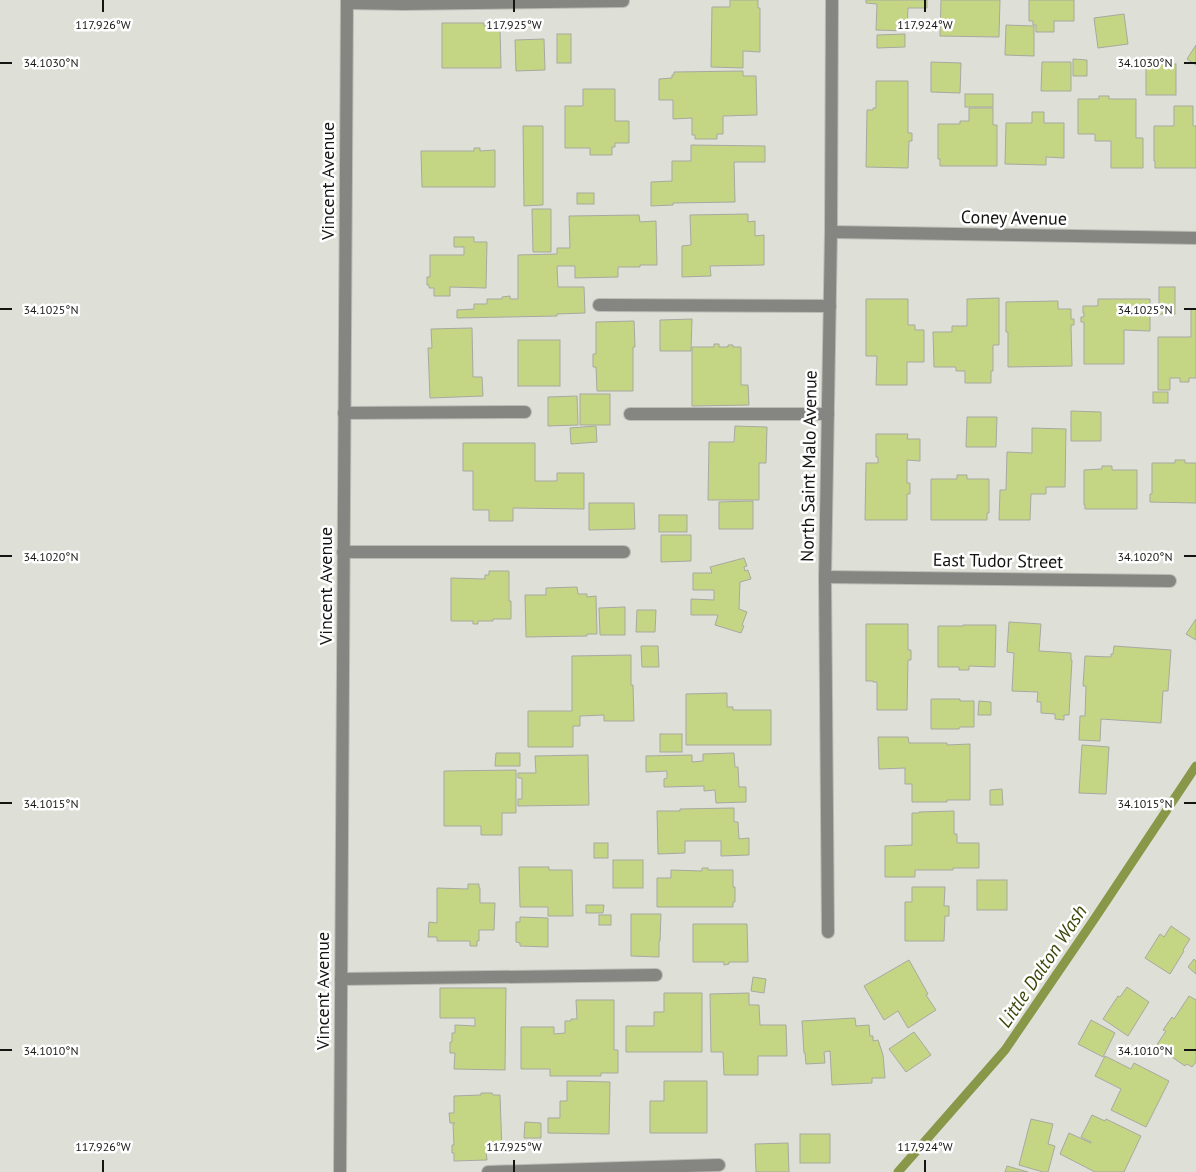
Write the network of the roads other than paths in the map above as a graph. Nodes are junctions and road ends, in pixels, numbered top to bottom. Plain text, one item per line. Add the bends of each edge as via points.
1 (832, 0) edge
2 (347, 1) edge
3 (623, 1) dead end
4 (831, 232) junction
5 (1196, 238) edge
6 (599, 305) dead end
7 (830, 306) junction
8 (525, 412) dead end
9 (344, 413) junction
10 (630, 414) dead end
11 (828, 414) junction
12 (343, 552) junction
13 (624, 552) dead end
14 (825, 577) junction
15 (1170, 581) dead end
16 (828, 932) dead end
17 (656, 975) dead end
18 (341, 979) junction
19 (719, 1166) dead end
20 (340, 1172) edge
21 (488, 1172) edge

1 - 4 street, North Saint Malo Avenue
2 - 3 street via 403,4
2 - 9 street, Vincent Avenue
4 - 5 street, Coney Avenue
4 - 7 street, North Saint Malo Avenue
6 - 7 street
7 - 11 street, North Saint Malo Avenue
8 - 9 street
9 - 12 street, Vincent Avenue
10 - 11 street
11 - 14 street, North Saint Malo Avenue
12 - 13 street
12 - 18 street, Vincent Avenue
14 - 15 street, East Tudor Street
14 - 16 street, North Saint Malo Avenue
17 - 18 street
18 - 20 street, Vincent Avenue
19 - 21 street

